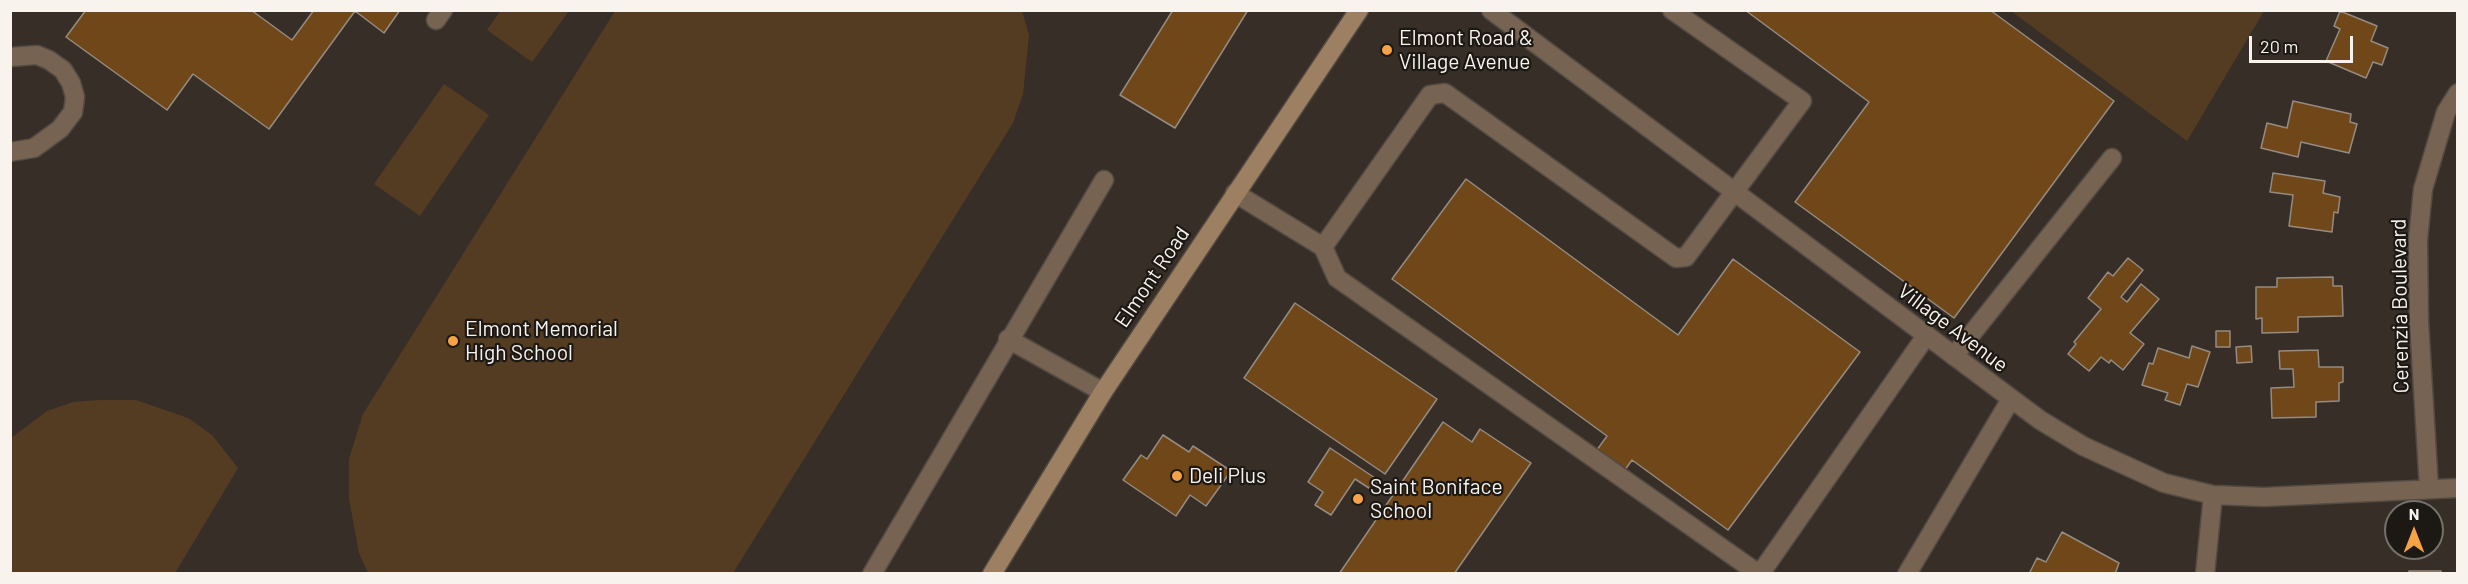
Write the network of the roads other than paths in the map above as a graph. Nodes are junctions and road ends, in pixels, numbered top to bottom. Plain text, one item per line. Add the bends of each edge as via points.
1 (1359, 10) edge
2 (1491, 10) edge
3 (1672, 10) edge
4 (10, 57) edge
5 (2457, 93) edge
6 (10, 152) edge
7 (2112, 158) dead end
8 (1104, 180) dead end
9 (1235, 193) junction
10 (1734, 194) junction
11 (1323, 247) junction
12 (1926, 336) junction
13 (1008, 339) junction
14 (1954, 356) junction
15 (1103, 392) junction
16 (2011, 399) junction
17 (2457, 488) edge
18 (2429, 489) junction
19 (2213, 495) junction
20 (872, 573) edge
21 (992, 573) edge
22 (1760, 573) edge
23 (1906, 573) edge
24 (2205, 573) edge

1 - 9 main road, Elmont Road
2 - 10 street, Village Avenue
3 - 10 street via 1802,101
4 - 6 street via 37,55 49,60 63,70 75,97 73,112 60,129 34,148
5 - 18 street, Cerenzia Boulevard via 2446,112 2423,189 2418,240
7 - 14 street
8 - 13 street
9 - 11 street
9 - 15 main road, Elmont Road
10 - 11 street via 1686,257 1676,258 1445,93 1430,95
10 - 12 street, Village Avenue
11 - 22 street via 1337,278
12 - 14 street, Village Avenue
12 - 22 street
13 - 15 street
13 - 20 street
14 - 16 street, Village Avenue
15 - 21 main road, Elmont Road
16 - 19 street, Village Avenue via 2083,446 2124,466 2164,483
16 - 23 street
17 - 18 street, Village Avenue
18 - 19 street, Village Avenue via 2264,497
19 - 24 street

